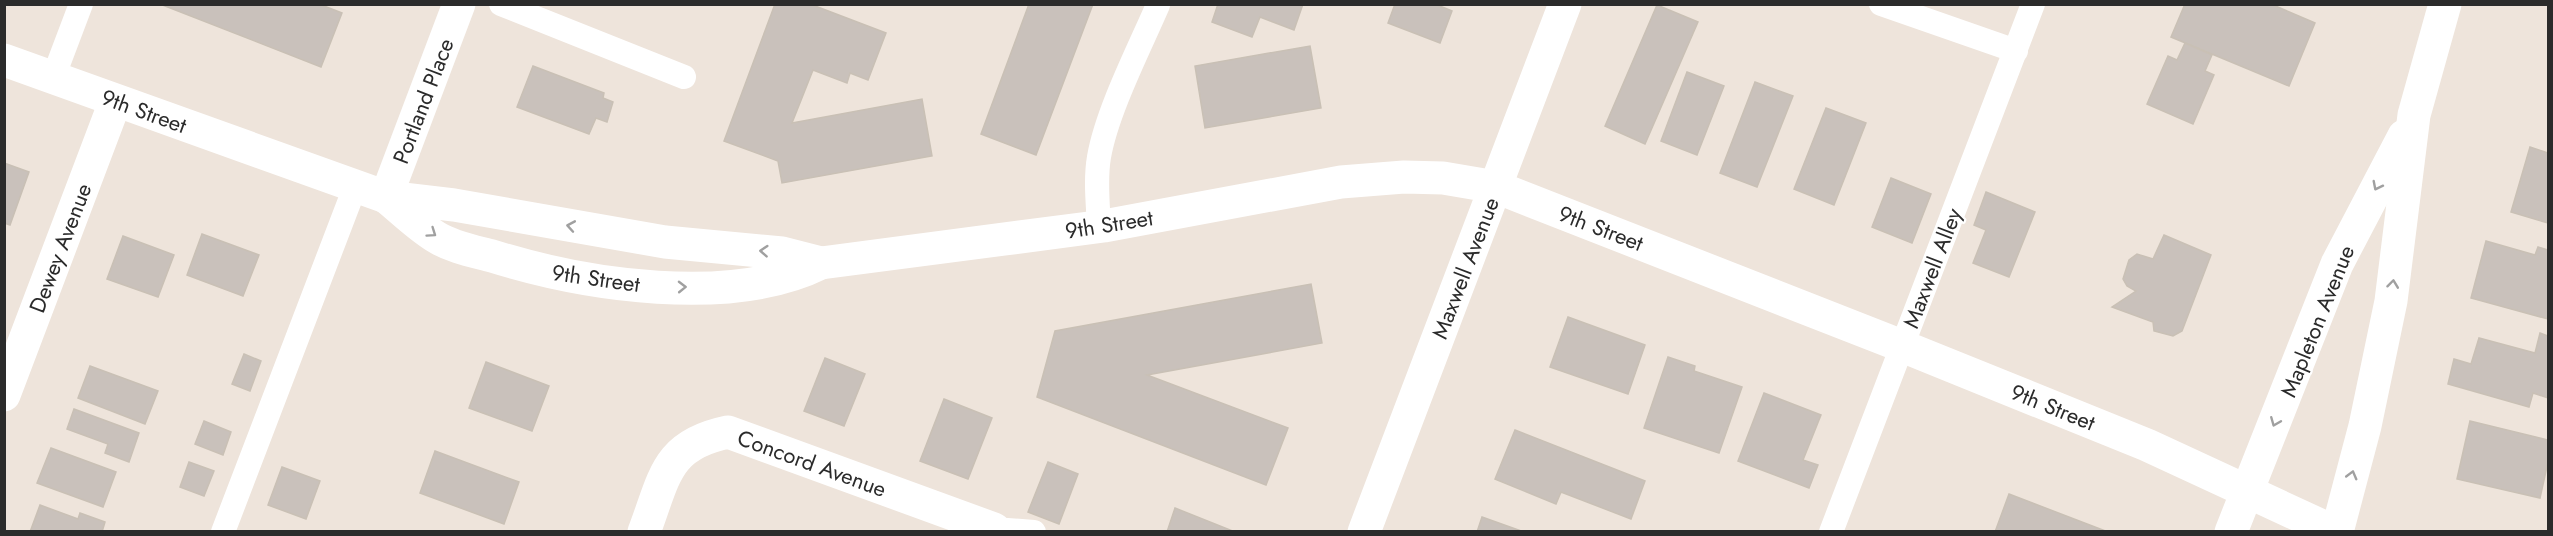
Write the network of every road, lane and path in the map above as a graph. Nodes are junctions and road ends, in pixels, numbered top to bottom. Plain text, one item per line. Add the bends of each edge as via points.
1 (81, 4) edge
2 (459, 4) edge
3 (501, 4) edge
4 (1158, 4) edge
5 (1565, 4) edge
6 (1881, 4) edge
7 (2033, 4) edge
8 (2445, 4) edge
9 (2016, 51) junction
10 (4, 60) edge
11 (684, 77) dead end
12 (53, 78) junction
13 (116, 102) junction
14 (2414, 116) junction
15 (355, 187) junction
16 (1496, 187) junction
17 (386, 197) junction
18 (1099, 227) junction
19 (821, 263) junction
20 (1902, 346) junction
21 (4, 395) edge
22 (2246, 492) junction
23 (994, 530) edge
24 (223, 531) edge
25 (644, 531) edge
26 (1034, 531) edge
27 (1364, 531) edge
28 (1831, 531) edge
29 (2231, 531) edge
30 (2336, 531) edge

1 - 12 lane
2 - 17 street, Portland Place
3 - 11 lane
4 - 18 lane via 1117,101 1099,156
5 - 16 street, Maxwell Avenue
6 - 9 lane
7 - 9 lane, Maxwell Alley
8 - 14 street, Mapleton Avenue
9 - 20 lane, Maxwell Alley
10 - 12 street, 9th Street
12 - 13 street, 9th Street
13 - 15 street, 9th Street
13 - 21 street, Dewey Avenue
14 -> 22 street, Mapleton Avenue via 2337,264
30 -> 14 street, Mapleton Avenue via 2366,426 2391,301
15 - 17 street, 9th Street
15 - 24 lane
16 - 18 street, 9th Street via 1443,178 1341,182
16 - 20 street, 9th Street
16 - 27 street, Maxwell Avenue
19 -> 17 street, 9th Street via 782,253 665,242
17 -> 19 street, 9th Street via 436,237 456,246 525,267 593,281 662,287 737,286 798,275
18 - 19 street, 9th Street
20 - 22 street, 9th Street via 2147,445
20 - 28 lane, Maxwell Alley
22 - 29 street, Mapleton Avenue
22 - 30 street, 9th Street
23 - 25 street, Concord Avenue via 729,432 702,438 681,451 668,470
23 - 26 lane

